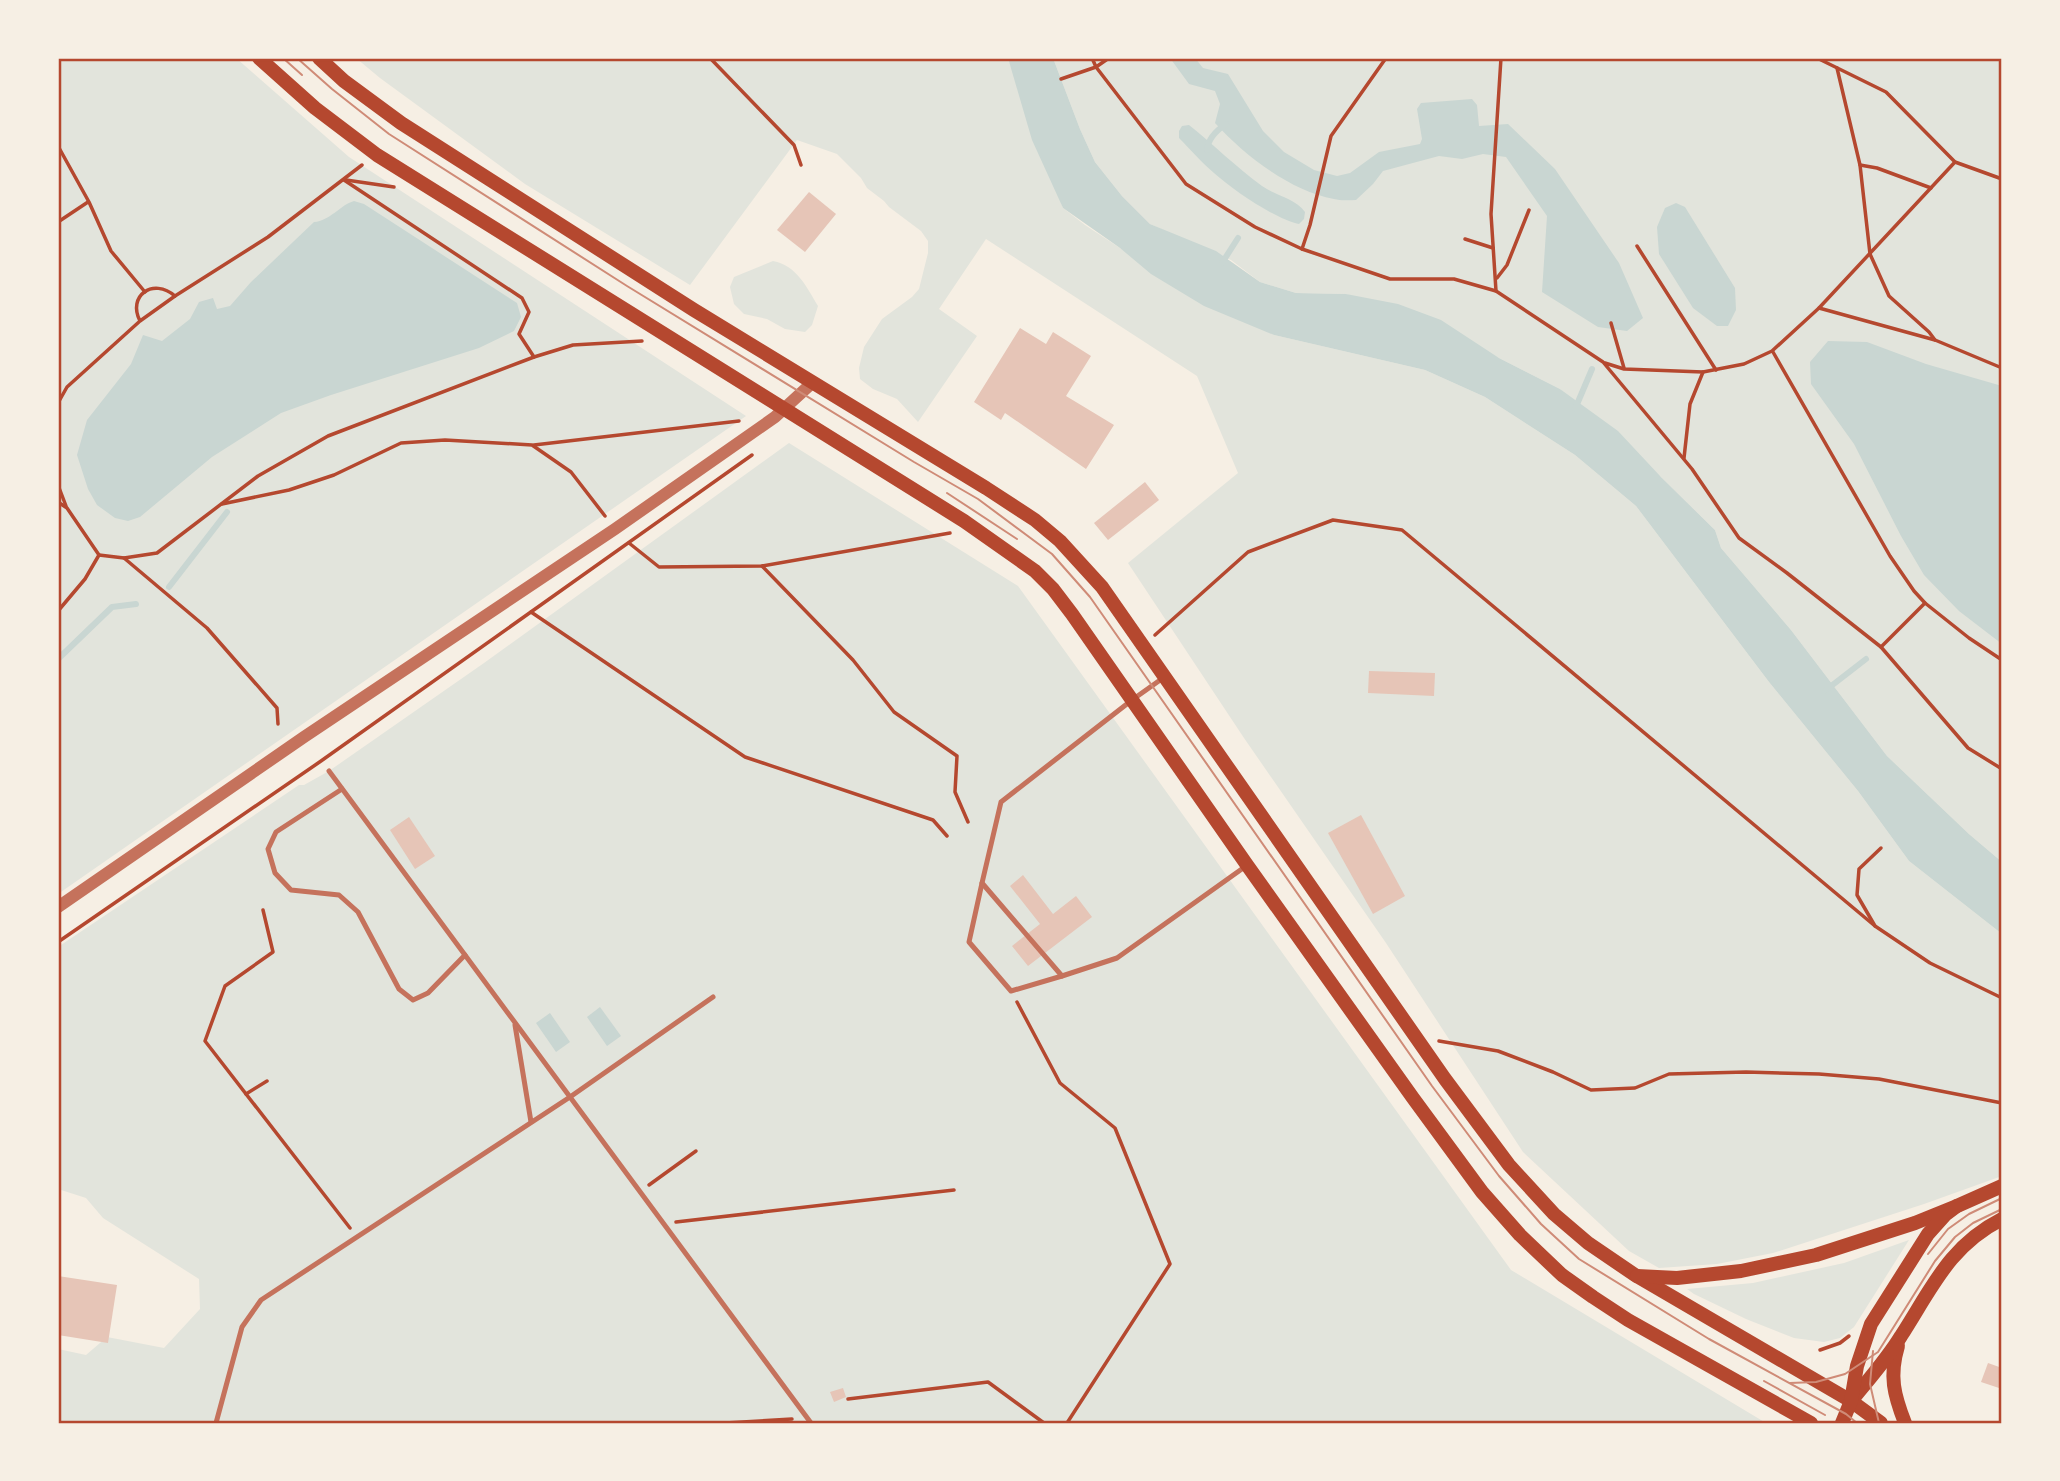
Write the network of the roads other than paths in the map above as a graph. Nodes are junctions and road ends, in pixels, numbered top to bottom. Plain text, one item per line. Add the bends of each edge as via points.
1 (259, 58) edge
2 (319, 58) edge
3 (811, 383) junction
4 (779, 413) junction
5 (1163, 678) junction
6 (1132, 700) junction
7 (328, 771) dead end
8 (342, 789) junction
9 (1247, 865) junction
10 (982, 883) junction
11 (58, 907) edge
12 (465, 955) junction
13 (1062, 976) junction
14 (713, 997) dead end
15 (515, 1022) junction
16 (569, 1097) junction
17 (531, 1122) junction
18 (2002, 1186) edge
19 (1957, 1206) junction
20 (2002, 1219) edge
21 (1635, 1275) junction
22 (1900, 1338) junction
23 (1851, 1401) junction
24 (809, 1421) edge
25 (216, 1423) edge
26 (1811, 1423) edge
27 (1842, 1423) edge
28 (1881, 1423) edge
29 (1905, 1423) edge

1 - 4 main road via 377,155
2 - 3 main road via 401,124
3 - 4 street
3 - 5 main road via 1035,520 1102,587
4 - 6 main road via 964,521 1035,571 1072,614
4 - 11 street
5 - 6 lane
5 - 21 main road via 1509,1165 1588,1243
6 - 9 main road
6 - 10 lane via 1001,802
7 - 8 lane
8 - 12 lane
8 - 12 lane via 276,832 268,849 275,873 291,890 339,895 358,912 399,989 413,1000 428,993
9 - 13 lane via 1117,958
9 - 26 main road via 1482,1192 1541,1255 1628,1320
10 - 13 lane
10 - 13 lane via 969,942 1011,991
12 - 15 lane
14 - 16 lane
15 - 16 lane
15 - 17 lane
16 - 17 lane
16 - 24 lane
17 - 25 lane via 261,1300 242,1328
18 - 19 main road
19 - 21 main road via 1816,1255 1741,1271 1677,1278
19 - 23 main road via 1928,1234 1871,1324
20 - 22 main road via 1970,1239 1941,1270
21 - 23 main road
22 - 23 main road
22 - 29 main road via 1892,1380
23 - 27 main road
23 - 28 main road

